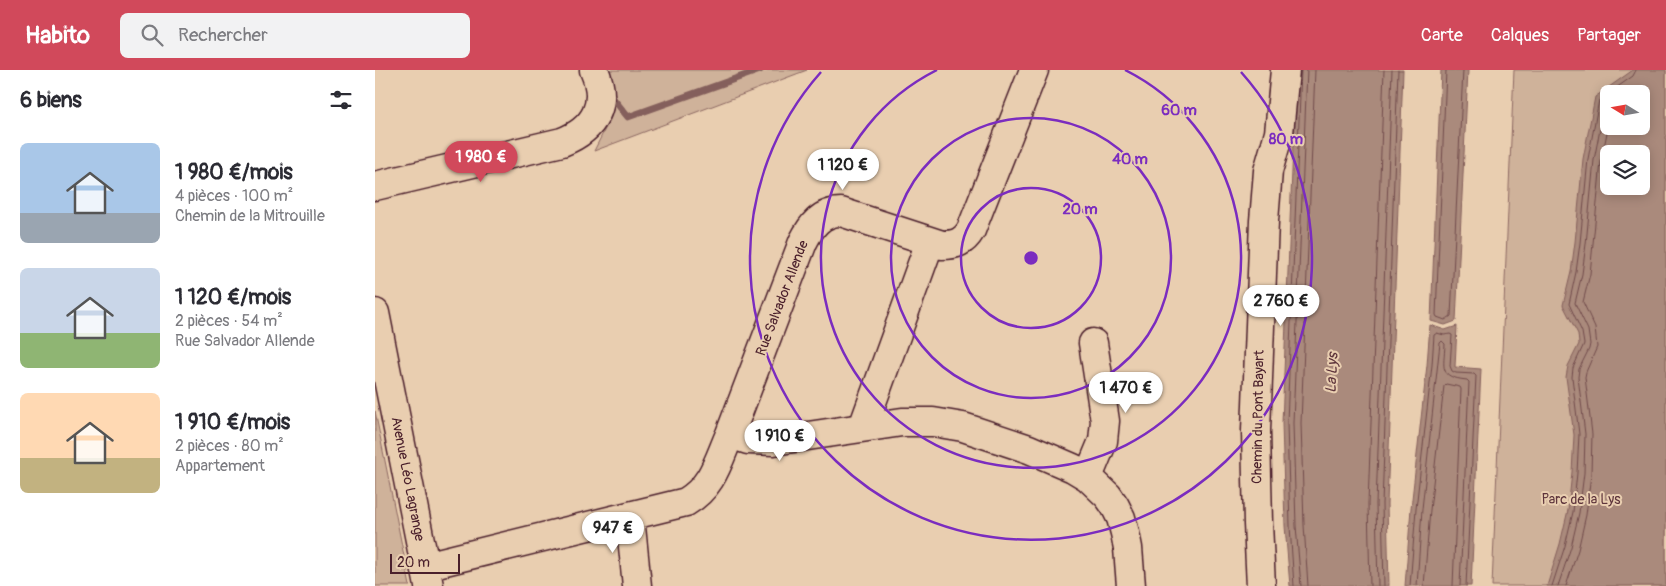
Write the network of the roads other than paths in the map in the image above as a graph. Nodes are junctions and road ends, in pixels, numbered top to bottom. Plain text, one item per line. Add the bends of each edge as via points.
1 (594, 70) edge
2 (1034, 70) edge
3 (1285, 70) edge
4 (375, 186) edge
5 (930, 242) junction
6 (375, 313) edge
7 (1093, 343) dead end
8 (863, 427) junction
9 (730, 434) junction
10 (1089, 477) junction
11 (630, 517) junction
12 (427, 576) edge
13 (1130, 576) edge
14 (637, 586) edge
15 (1261, 586) edge

1 - 4 street via 600,91 597,113 589,126 573,138
2 - 5 street, Rue Salvador Allende via 967,237 952,245
3 - 15 street, Chemin du Pont Bayart via 1279,133 1268,171 1264,221 1256,431
5 - 8 street
5 - 9 street, Rue Salvador Allende via 841,212 816,221 803,242
6 - 12 street, Avenue Léo Lagrange
7 - 10 street via 1105,420 1103,441
8 - 9 street via 774,441 748,440
8 - 10 street via 918,421 963,427 1051,458
9 - 11 street, Rue Salvador Allende via 711,476 698,495 686,502
10 - 13 street via 1108,496 1121,518
11 - 12 street, Rue Salvador Allende
11 - 14 street

